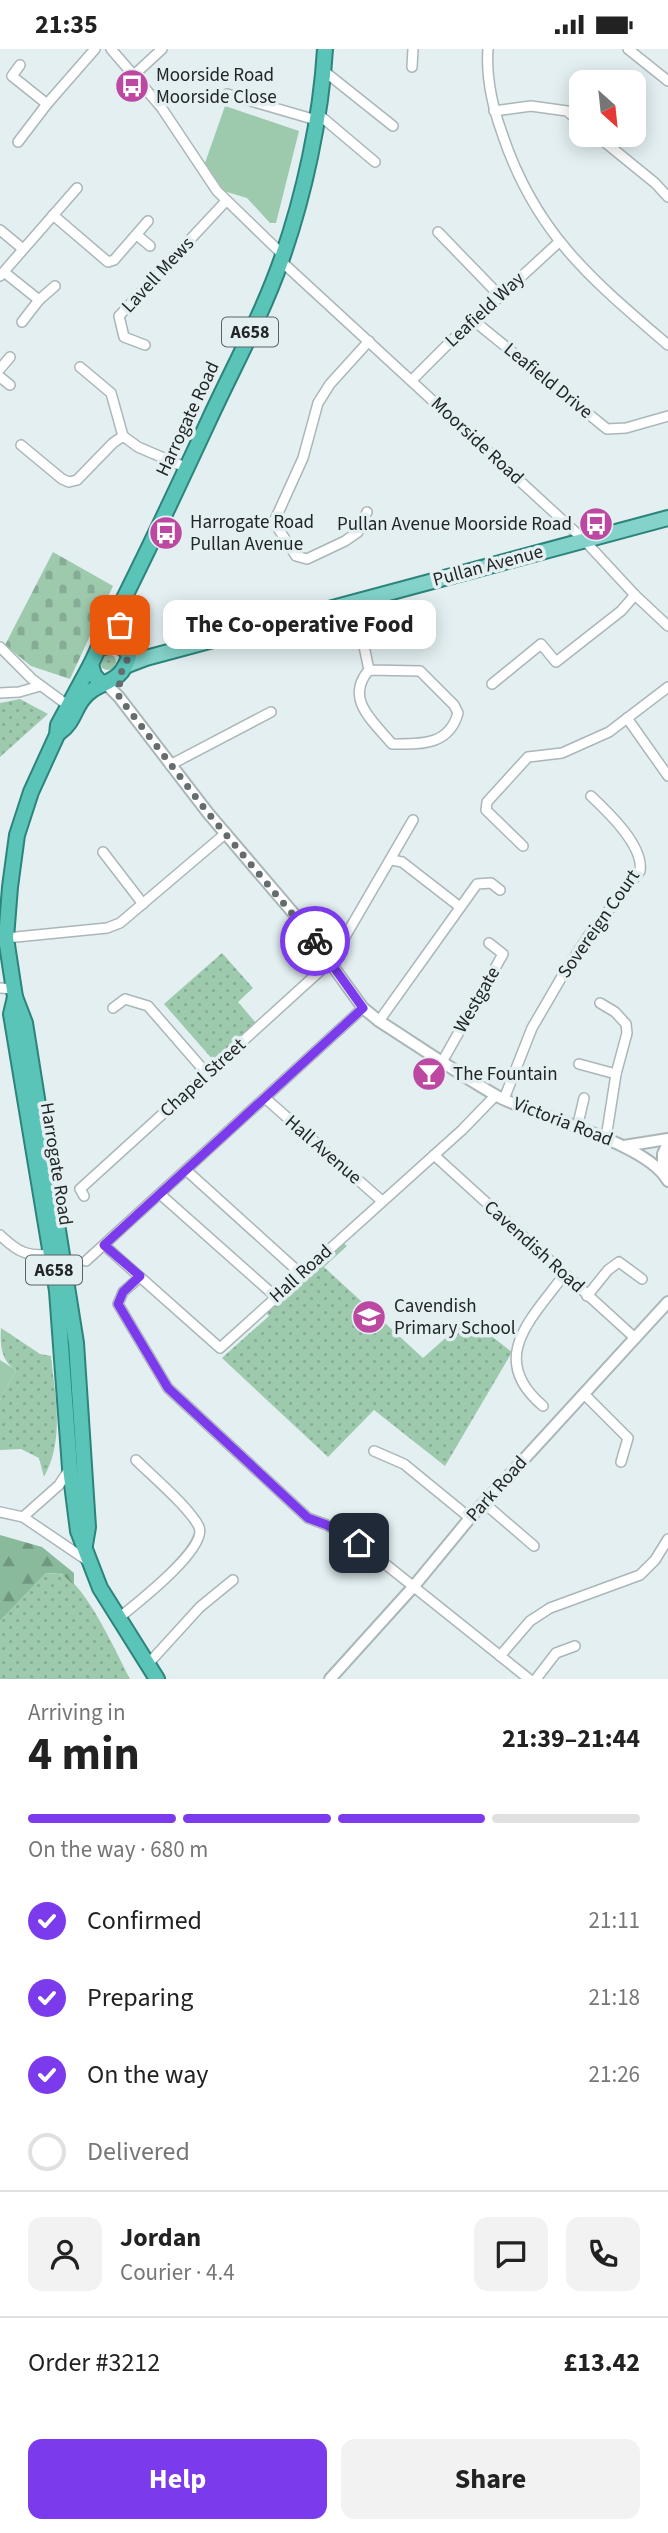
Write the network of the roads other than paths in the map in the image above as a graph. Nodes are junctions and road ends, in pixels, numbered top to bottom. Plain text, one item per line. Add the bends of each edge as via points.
1 (95, 49) edge
2 (111, 49) edge
3 (162, 49) edge
4 (325, 49) edge
5 (413, 49) edge
6 (488, 49) edge
7 (628, 49) edge
8 (20, 65) dead end
9 (412, 67) dead end
10 (324, 71) junction
11 (135, 74) junction
12 (668, 81) edge
13 (228, 94) dead end
14 (47, 104) junction
15 (494, 111) junction
16 (569, 113) edge
17 (317, 116) junction
18 (393, 126) dead end
19 (18, 142) dead end
20 (611, 147) edge
21 (375, 162) dead end
22 (77, 188) dead end
23 (668, 197) edge
24 (226, 201) junction
25 (53, 215) junction
26 (148, 221) dead end
27 (0, 230) edge
28 (438, 233) dead end
29 (136, 235) junction
30 (559, 242) junction
31 (150, 246) dead end
32 (23, 249) junction
33 (282, 258) junction
34 (2, 274) edge
35 (55, 286) dead end
36 (500, 296) junction
37 (39, 300) junction
38 (473, 320) junction
39 (22, 322) dead end
40 (369, 341) junction
41 (145, 345) dead end
42 (668, 345) edge
43 (10, 357) dead end
44 (80, 367) dead end
45 (0, 369) edge
46 (0, 377) edge
47 (412, 380) junction
48 (10, 385) dead end
49 (668, 416) edge
50 (123, 436) junction
51 (21, 445) dead end
52 (187, 468) junction
53 (367, 512) dead end
54 (668, 518) edge
55 (584, 540) junction
56 (635, 595) junction
57 (125, 598) junction
58 (355, 603) junction
59 (668, 626) edge
60 (0, 646) edge
61 (99, 649) junction
62 (124, 661) junction
63 (91, 664) junction
64 (369, 670) junction
65 (104, 684) junction
66 (492, 684) dead end
67 (668, 687) edge
68 (43, 689) junction
69 (0, 693) edge
70 (119, 697) junction
71 (74, 702) junction
72 (271, 712) dead end
73 (627, 718) junction
74 (170, 765) junction
75 (668, 776) edge
76 (591, 796) dead end
77 (413, 820) dead end
78 (226, 833) junction
79 (523, 846) dead end
80 (103, 852) dead end
81 (391, 860) junction
82 (500, 890) dead end
83 (142, 904) junction
84 (460, 907) junction
85 (6, 938) junction
86 (489, 943) dead end
87 (331, 961) junction
88 (10, 992) edge
89 (600, 1003) dead end
90 (113, 1008) dead end
91 (363, 1008) junction
92 (379, 1021) junction
93 (442, 1062) junction
94 (579, 1064) dead end
95 (616, 1074) junction
96 (208, 1075) junction
97 (500, 1097) junction
98 (265, 1098) junction
99 (584, 1098) dead end
100 (577, 1128) junction
101 (606, 1138) junction
102 (668, 1141) edge
103 (624, 1146) junction
104 (434, 1155) junction
105 (186, 1170) junction
106 (665, 1176) edge
107 (160, 1194) junction
108 (84, 1196) dead end
109 (382, 1201) junction
110 (0, 1235) edge
111 (104, 1245) junction
112 (51, 1254) junction
113 (86, 1261) dead end
114 (301, 1274) junction
115 (564, 1275) junction
116 (140, 1276) junction
117 (642, 1279) dead end
118 (587, 1296) junction
119 (276, 1297) junction
120 (668, 1302) edge
121 (635, 1338) junction
122 (584, 1394) junction
123 (543, 1406) dead end
124 (374, 1451) dead end
125 (85, 1453) junction
126 (136, 1461) dead end
127 (621, 1462) dead end
128 (70, 1468) junction
129 (484, 1503) junction
130 (0, 1512) edge
131 (23, 1517) junction
132 (470, 1518) junction
133 (668, 1539) edge
134 (85, 1545) junction
135 (534, 1546) dead end
136 (88, 1561) junction
137 (233, 1580) dead end
138 (414, 1586) junction
139 (120, 1617) junction
140 (575, 1646) dead end
141 (500, 1655) junction
142 (148, 1664) junction
143 (157, 1679) edge
144 (330, 1679) edge
145 (529, 1679) edge
146 (536, 1679) edge

1 - 14 street
2 - 11 street, Moorside Road
3 - 11 street
4 - 10 highway, Harrogate Road / A658
5 - 9 street
6 - 15 street
7 - 12 street
8 - 14 street via 12,76
10 - 17 highway, Harrogate Road / A658
10 - 18 street
11 - 24 street, Moorside Road
13 - 17 street
14 - 19 street
15 - 16 street via 531,106
15 - 30 street via 513,167
17 - 21 street
17 - 33 highway, Harrogate Road / A658
20 - 23 street
22 - 25 street
24 - 33 street, Moorside Road
24 - 41 street, Lavell Mews via 119,316 124,337
25 - 29 street via 108,262
25 - 32 street
26 - 29 street
27 - 32 street
28 - 36 street
29 - 31 street
30 - 36 street, Leafield Way
30 - 42 street via 578,265
32 - 34 street
33 - 40 street, Moorside Road
33 - 52 highway, Harrogate Road / A658
34 - 37 street
35 - 37 street
36 - 38 street, Leafield Way
37 - 39 street
38 - 47 street, Leafield Way
38 - 49 street, Leafield Drive via 607,429
40 - 47 street, Moorside Road
40 - 53 street via 318,403 303,458 274,522 296,556 307,559 358,532
43 - 45 street
44 - 50 street via 111,393
46 - 48 street
47 - 55 street, Moorside Road
50 - 51 street via 77,480 69,482
50 - 52 street
52 - 57 highway, Harrogate Road / A658
54 - 55 main road, Pullan Avenue
55 - 56 street, Moorside Road
55 - 58 main road, Pullan Avenue
56 - 59 street, Moorside Road
56 - 66 street via 556,662 541,644
57 - 61 highway, A658
57 - 62 highway, A658 via 120,625
58 - 62 main road, Pullan Avenue
58 - 64 street
60 - 68 street
61 - 62 highway via 114,644
61 - 63 highway, Harrogate Road
62 - 65 highway, Harrogate Road
62 - 70 street
63 - 65 highway
63 - 71 highway, Harrogate Road / A658
64 - 64 street via 358,693 363,708 392,744 432,743 456,723 454,705 420,671
65 - 70 street, Victoria Road
65 - 71 highway, Harrogate Road / A658
67 - 73 street
68 - 69 street
68 - 71 street
68 - 71 street
70 - 74 street, Victoria Road
71 - 85 highway, Harrogate Road / A658 via 67,727 57,735 31,792 18,835
72 - 74 street
73 - 75 street
73 - 79 street via 609,732 562,753 528,757 487,802 486,810
74 - 78 street, Victoria Road
76 - 97 street, Sovereign Court via 620,825 639,857 640,871 564,973
77 - 81 street, Chapel Street
78 - 83 street
78 - 87 street, Victoria Road
80 - 83 street
81 - 84 street via 402,862
81 - 87 street, Chapel Street
82 - 84 street via 491,883 477,884
83 - 85 street via 107,928
84 - 92 street
85 - 88 highway, Harrogate Road / A658
86 - 93 street, Westgate via 503,954
87 - 91 street, Victoria Road
87 - 96 street, Chapel Street
88 - 112 highway, Harrogate Road / A658
88 - 125 highway, Harrogate Road / A658 via 25,1023 71,1297
89 - 95 street via 626,1024
90 - 96 street via 125,999 148,1006
91 - 92 street, Victoria Road
91 - 98 street
92 - 93 street, Victoria Road
93 - 97 street, Victoria Road
94 - 95 street
95 - 101 street
96 - 108 street, Chapel Street via 80,1189
97 - 100 street, Victoria Road
97 - 104 street, Hall Road
98 - 105 street
98 - 109 street, Hall Avenue
99 - 100 street
100 - 101 street, Victoria Road
101 - 103 street, Victoria Road
102 - 103 street
102 - 106 street via 663,1154
103 - 106 street, Victoria Road
104 - 109 street, Hall Road
104 - 115 street, Cavendish Road
105 - 107 street
105 - 114 street
107 - 111 street
107 - 119 street
109 - 114 street, Hall Road
110 - 112 street via 20,1252
111 - 113 street
111 - 116 street, Hall Road
112 - 128 highway, Harrogate Road / A658
114 - 119 street, Hall Road
115 - 118 street, Cavendish Road
115 - 123 street via 516,1347 518,1378
116 - 119 street, Hall Road via 220,1348
116 - 138 street via 118,1304 168,1388 308,1518 359,1543
117 - 118 street via 619,1262
118 - 121 street, Cavendish Road
120 - 121 street, Park Road
121 - 122 street, Park Road
122 - 127 street via 628,1438
122 - 129 street, Park Road
124 - 132 street via 404,1464
125 - 128 street
125 - 134 highway, Harrogate Road / A658
126 - 139 street via 200,1528 200,1538 193,1550
128 - 131 street via 60,1485
128 - 134 highway, Harrogate Road / A658 via 78,1531
129 - 132 street, Park Road
129 - 135 street
130 - 131 street
131 - 136 street
132 - 138 street, Park Road
133 - 141 street via 640,1574 550,1608 530,1621
134 - 136 highway, Harrogate Road / A658
136 - 139 highway, Harrogate Road / A658
137 - 142 street via 200,1607
138 - 141 street
138 - 144 street, Park Road
139 - 142 highway, Harrogate Road / A658
140 - 146 street via 556,1653
141 - 145 street
142 - 143 highway, Harrogate Road / A658

